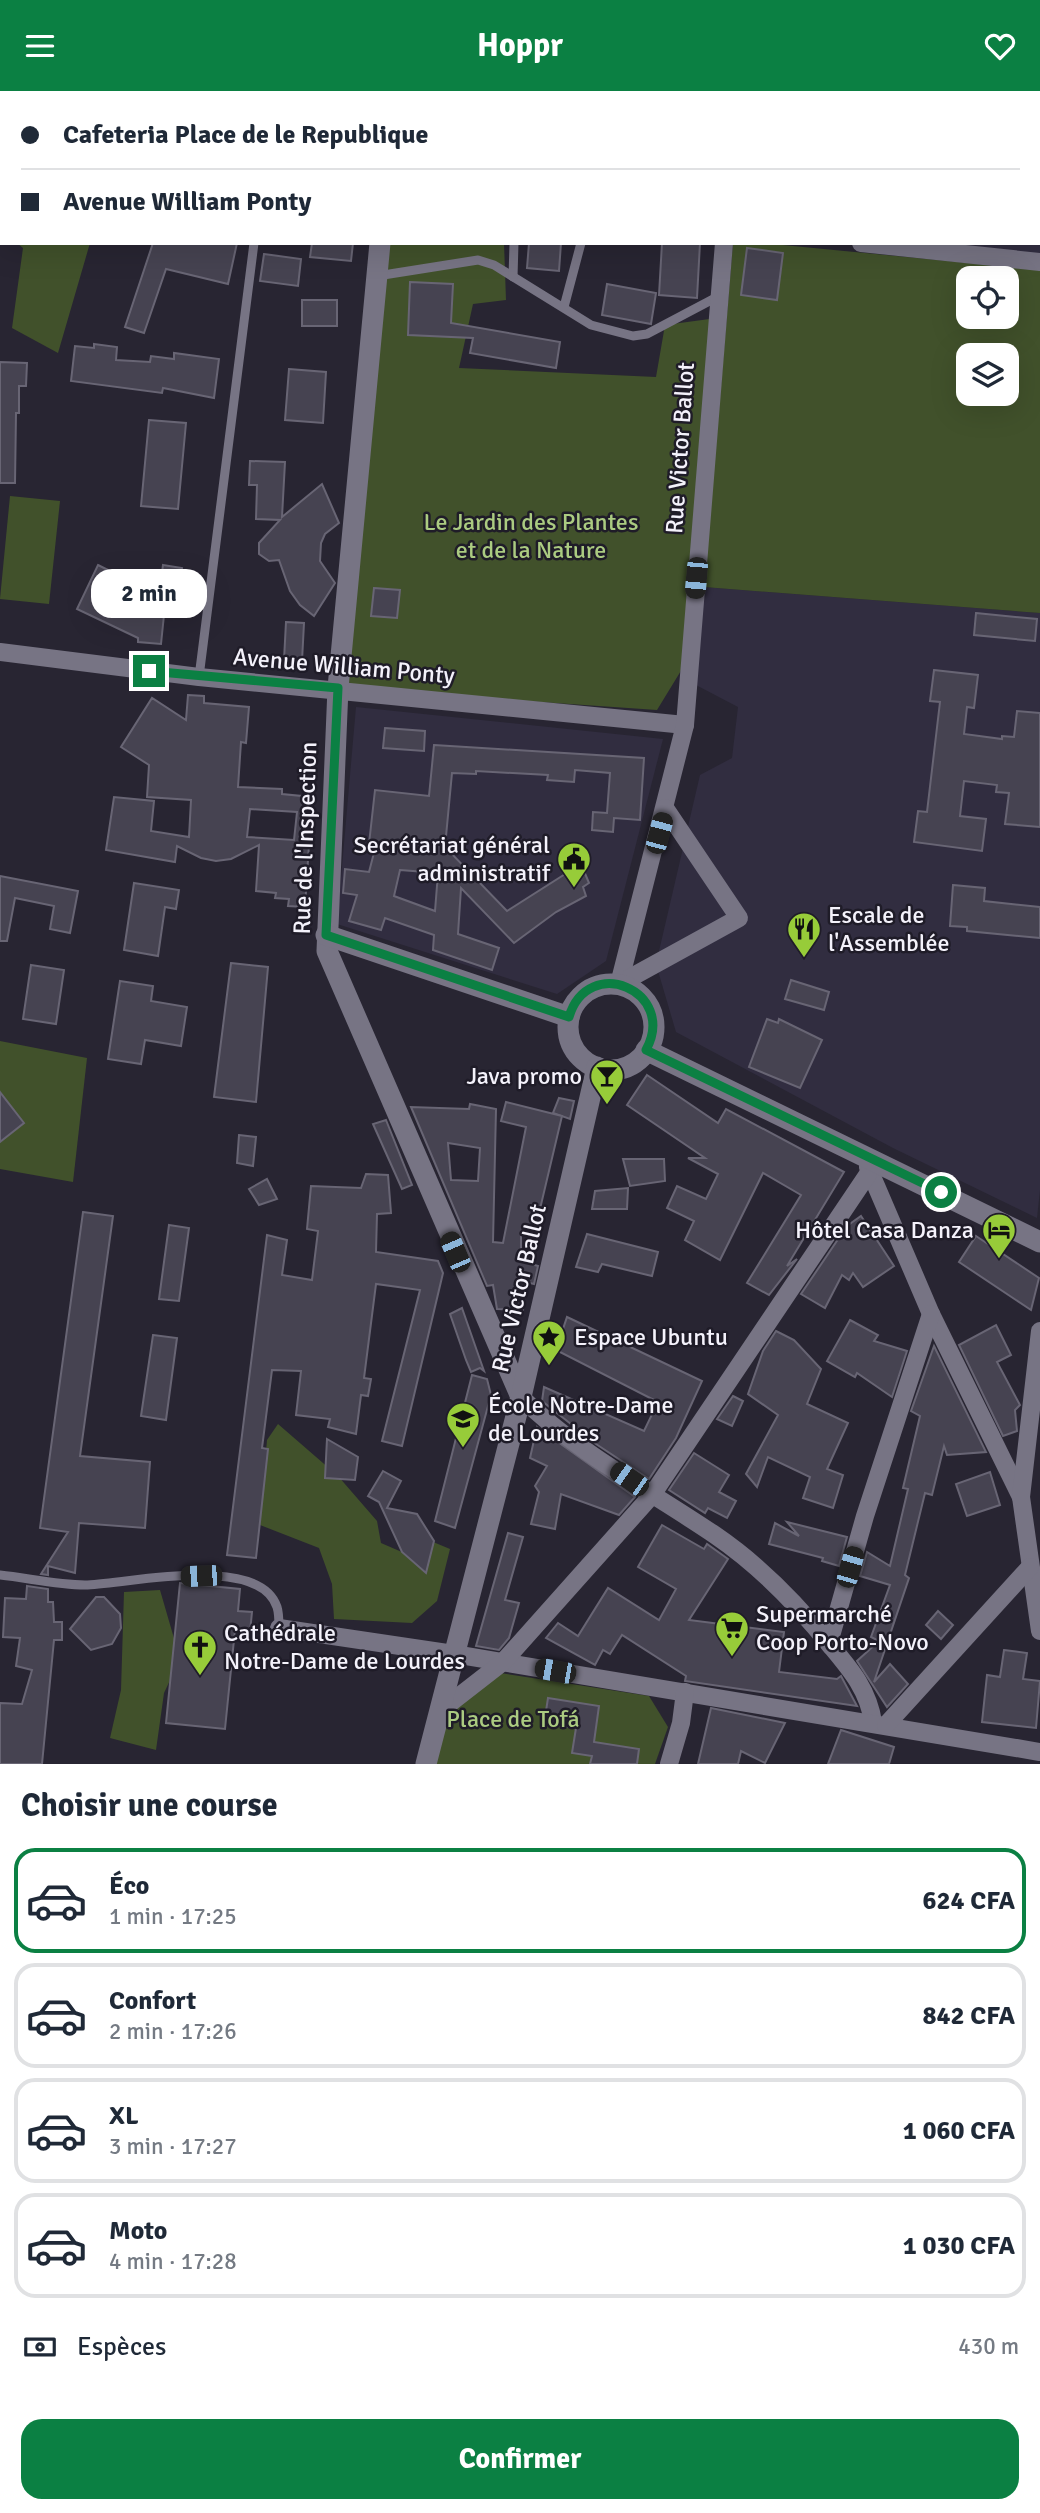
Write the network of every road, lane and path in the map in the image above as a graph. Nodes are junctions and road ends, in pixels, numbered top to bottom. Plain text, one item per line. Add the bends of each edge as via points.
1 (254, 245) edge
2 (380, 245) edge
3 (514, 245) edge
4 (580, 245) edge
5 (724, 245) edge
6 (880, 245) edge
7 (1040, 262) edge
8 (376, 276) junction
9 (513, 277) junction
10 (719, 296) junction
11 (564, 307) junction
12 (0, 652) edge
13 (199, 677) junction
14 (338, 688) junction
15 (685, 725) junction
16 (665, 808) junction
17 (326, 935) junction
18 (618, 985) junction
19 (569, 1017) junction
20 (646, 1050) junction
21 (597, 1067) junction
22 (868, 1165) junction
23 (1040, 1242) edge
24 (931, 1314) junction
25 (1040, 1331) edge
26 (521, 1397) junction
27 (652, 1495) junction
28 (1021, 1497) junction
29 (1030, 1567) junction
30 (0, 1575) edge
31 (279, 1628) joint
32 (1040, 1631) edge
33 (829, 1643) junction
34 (454, 1654) junction
35 (503, 1662) junction
36 (685, 1692) junction
37 (440, 1711) junction
38 (879, 1723) junction
39 (1040, 1752) edge
40 (426, 1764) edge
41 (669, 1764) edge

1 - 13 lane
2 - 8 street, Rue de l'Inspection
3 - 9 lane
4 - 11 lane
5 - 10 street, Rue Victor Ballot
6 - 7 street
8 - 9 lane via 478,261
8 - 14 street, Rue de l'Inspection
9 - 11 lane
10 - 11 lane via 647,334 632,336 592,325
10 - 15 street, Rue Victor Ballot
12 - 13 street, Avenue William Ponty
13 - 14 street, Avenue William Ponty
14 - 15 street, Avenue William Ponty
14 - 17 street, Rue de l'Inspection
15 - 16 street, Rue Victor Ballot
16 - 18 street, Rue Victor Ballot
16 - 18 street via 739,918
17 - 19 street
17 - 26 street, Rue de l'Inspection via 331,966
18 - 19 street via 604,984 584,993
18 - 20 street via 638,993 650,1010 653,1030
19 - 21 street via 574,1048
20 - 21 street via 625,1067
20 - 22 street
21 - 26 street, Rue Victor Ballot
22 - 23 street
22 - 24 street
22 - 27 street
24 - 28 street
24 - 33 street via 872,1491
25 - 28 street
26 - 27 street
26 - 34 street, Rue Victor Ballot
27 - 33 street via 717,1536 765,1574
27 - 35 street
28 - 29 street
29 - 32 street
29 - 38 street
30 - 31 lane via 85,1585 201,1576 247,1580 271,1597
31 - 34 street
33 - 38 street via 858,1678
34 - 35 street
34 - 37 street, Rue Victor Ballot
35 - 36 street
35 - 37 street
36 - 38 street
36 - 41 street
37 - 40 street, Rue Victor Ballot
38 - 39 street

